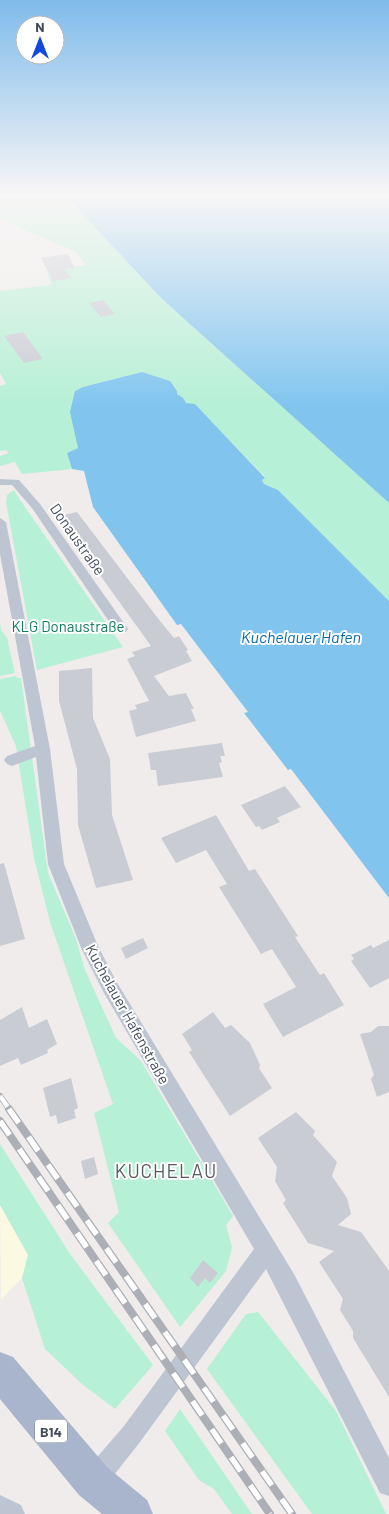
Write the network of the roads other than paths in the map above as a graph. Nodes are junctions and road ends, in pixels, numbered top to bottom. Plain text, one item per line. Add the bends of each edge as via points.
1 (0, 482) edge
2 (0, 522) edge
3 (121, 629) dead end
4 (43, 749) junction
5 (12, 760) dead end
6 (267, 1249) junction
7 (0, 1370) edge
8 (389, 1484) edge
9 (99, 1498) edge
10 (0, 1508) edge
11 (12, 1514) edge
12 (133, 1514) edge

1 - 3 street, Donaustraße via 15,482 36,506
2 - 4 street, Kuchelauer Hafenstraße
4 - 5 street
4 - 6 street, Kuchelauer Hafenstraße via 56,864 91,950 128,1019
6 - 8 street, Kuchelauer Hafenstraße
6 - 9 street via 132,1434
7 - 9 main road, B14
9 - 12 main road, B14
10 - 11 street

